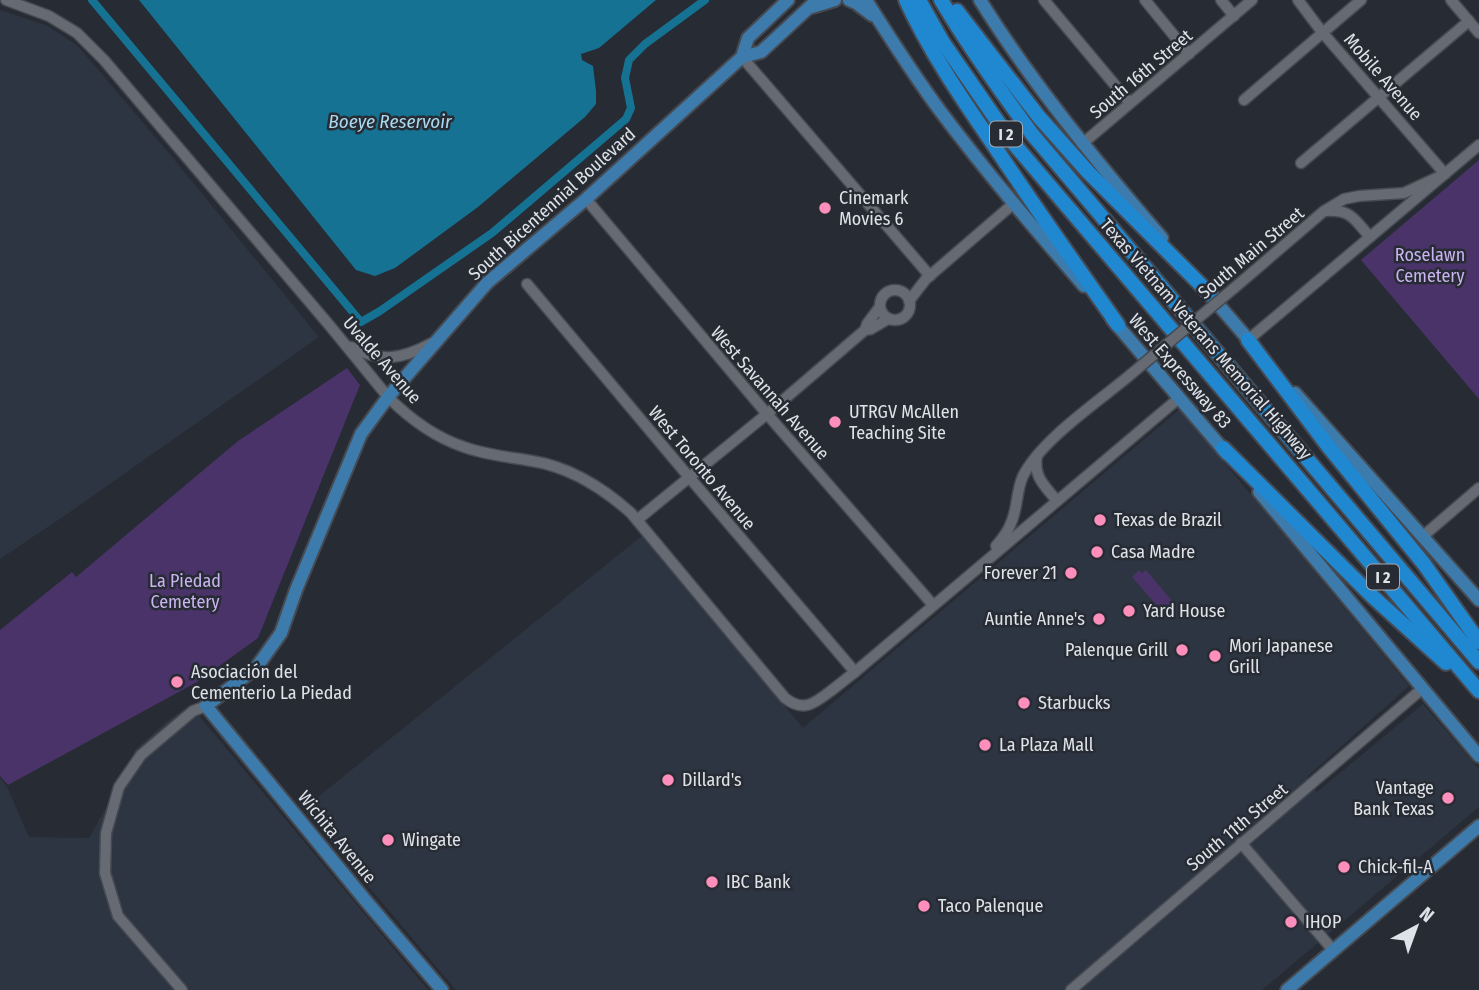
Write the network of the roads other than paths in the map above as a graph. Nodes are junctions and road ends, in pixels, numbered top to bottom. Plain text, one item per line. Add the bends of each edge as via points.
1 (6, 0) edge
2 (788, 0) edge
3 (835, 0) edge
4 (849, 0) edge
5 (906, 0) edge
6 (919, 0) edge
7 (942, 0) edge
8 (948, 0) edge
9 (980, 0) edge
10 (1044, 0) edge
11 (1145, 0) edge
12 (1221, 0) edge
13 (1252, 0) edge
14 (1298, 0) edge
15 (1361, 0) edge
16 (1451, 0) edge
17 (813, 4) edge
18 (870, 4) edge
19 (1234, 16) junction
20 (1469, 21) junction
21 (883, 27) junction
22 (1322, 32) junction
23 (1479, 33) edge
24 (1189, 54) junction
25 (742, 57) junction
26 (1380, 96) junction
27 (1244, 100) dead end
28 (1130, 103) junction
29 (1082, 144) junction
30 (1479, 145) edge
31 (1301, 163) dead end
32 (1445, 174) junction
33 (586, 199) junction
34 (1013, 204) junction
35 (1324, 211) junction
36 (1370, 237) junction
37 (928, 277) junction
38 (527, 284) dead end
39 (900, 291) junction
40 (1212, 296) junction
41 (909, 301) junction
42 (879, 308) junction
43 (888, 319) junction
44 (1118, 325) junction
45 (865, 330) junction
46 (439, 339) junction
47 (1248, 340) junction
48 (346, 345) junction
49 (388, 397) junction
50 (1179, 398) junction
51 (767, 414) junction
52 (1223, 448) junction
53 (1037, 455) junction
54 (689, 477) junction
55 (1479, 488) edge
56 (1057, 501) junction
57 (637, 520) junction
58 (1422, 537) junction
59 (980, 566) junction
60 (1479, 600) edge
61 (933, 605) junction
62 (1479, 642) edge
63 (1479, 662) edge
64 (855, 672) junction
65 (1423, 688) junction
66 (1479, 692) edge
67 (206, 706) junction
68 (803, 706) joint
69 (1476, 752) edge
70 (1479, 826) edge
71 (1241, 843) junction
72 (1334, 950) junction
73 (182, 990) edge
74 (442, 990) edge
75 (1072, 990) edge
76 (1287, 990) edge

1 - 48 street, Uvalde Avenue via 50,16 77,33 104,60
2 - 25 main road, South Bicentennial Boulevard via 748,38
3 - 17 main road
4 - 21 main road
5 - 44 highway via 941,65
6 - 66 highway, Texas Vietnam Veterans Memorial Highway / I 2 via 1009,138
7 - 63 highway, Texas Vietnam Veterans Memorial Highway / I 2 via 1032,134
8 - 40 highway via 1088,172
9 - 29 main road
10 - 28 street
11 - 24 street
12 - 19 street
13 - 19 street, South 16th Street
14 - 22 street, Mobile Avenue
15 - 22 street
16 - 20 street
17 - 25 main road, South Bicentennial Boulevard via 761,52
18 - 21 main road, West Expressway 83
19 - 24 street, South 16th Street
20 - 23 street
20 - 26 street
21 - 34 main road, West Expressway 83 via 916,78
22 - 26 street, Mobile Avenue
22 - 27 street
24 - 28 street, South 16th Street
25 - 33 main road, South Bicentennial Boulevard
25 - 37 street
26 - 31 street
26 - 32 street, Mobile Avenue
28 - 29 street, South 16th Street
29 - 40 main road
30 - 32 street
32 - 35 street, South Main Street via 1404,193 1352,197
32 - 36 street
33 - 46 main road, South Bicentennial Boulevard via 487,283
33 - 51 street, West Savannah Avenue
34 - 37 street
34 - 44 main road, West Expressway 83
35 - 36 street via 1346,212
35 - 53 street, South Main Street, bridge
36 - 47 street
37 - 39 street
37 - 41 street
38 - 54 street, West Toronto Avenue
39 - 41 street
39 - 42 street via 885,293
40 - 47 main road
41 - 43 street via 904,317
42 - 43 street
42 - 45 street
43 - 45 street
44 - 50 main road, West Expressway 83
45 - 51 street
46 - 48 street via 399,358 382,358
46 - 49 main road, South Bicentennial Boulevard
47 - 58 main road
47 - 62 highway via 1424,564
48 - 49 street, Uvalde Avenue
49 - 57 street, Uvalde Avenue via 423,428 464,448 534,461 585,480 617,500
49 - 67 main road, South Bicentennial Boulevard via 361,435 281,633 256,668
50 - 52 main road, West Expressway 83
50 - 56 street, South Main Street
51 - 54 street
51 - 61 street, West Savannah Avenue
52 - 65 main road, West Expressway 83
52 - 66 highway via 1372,596
53 - 56 street via 1038,475
53 - 59 street, South Main Street via 1023,477 1011,524
54 - 57 street
54 - 64 street, West Toronto Avenue
55 - 58 street
56 - 59 street, South Main Street
57 - 68 street, Uvalde Avenue via 785,698
58 - 60 main road
59 - 61 street, South Main Street
61 - 64 street, South Main Street
64 - 68 street, South Main Street via 817,702
65 - 69 main road, West Expressway 83
65 - 71 street, South 11th Street
67 - 73 street via 192,711 141,755 119,787 106,832 105,873 118,916
67 - 74 main road, Wichita Avenue
70 - 72 main road
71 - 72 street
71 - 75 street, South 11th Street
72 - 76 main road

